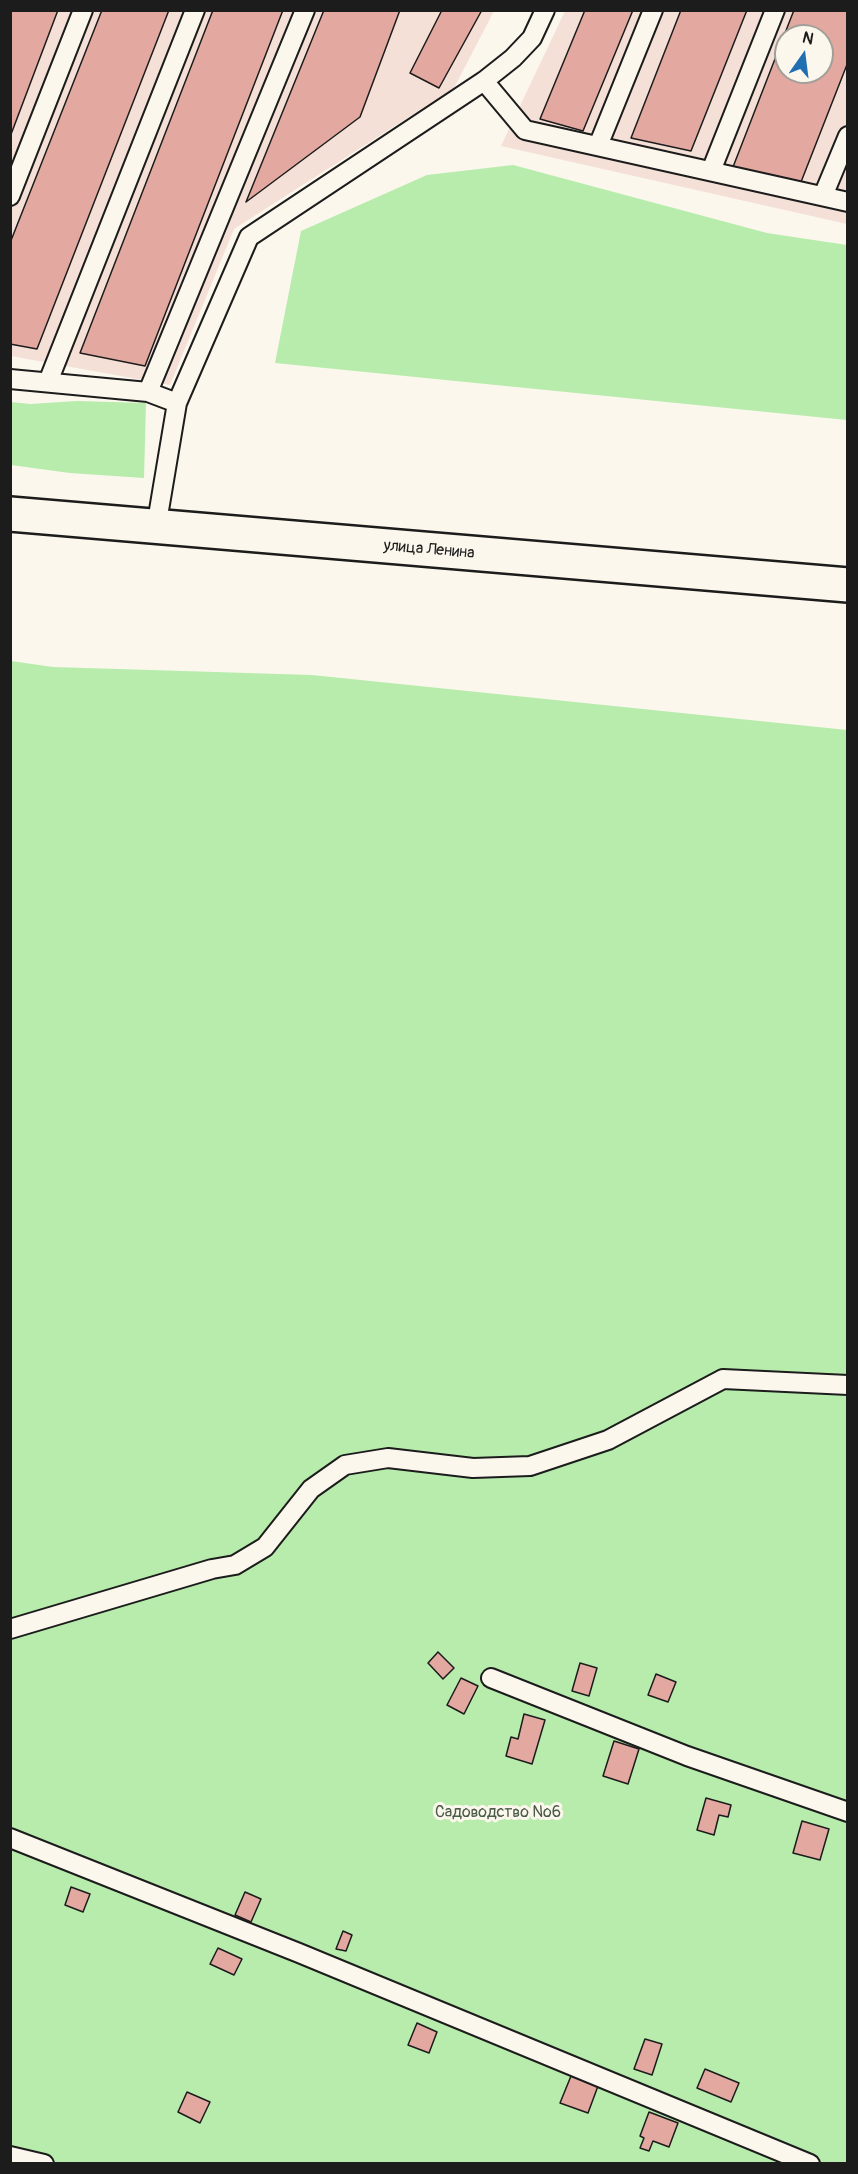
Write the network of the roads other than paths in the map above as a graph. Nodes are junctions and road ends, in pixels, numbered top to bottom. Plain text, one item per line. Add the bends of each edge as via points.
1 (83, 10) edge
2 (195, 10) edge
3 (305, 10) edge
4 (544, 10) edge
5 (653, 10) edge
6 (776, 10) edge
7 (484, 81) junction
8 (848, 136) edge
9 (598, 146) junction
10 (711, 171) junction
11 (10, 196) edge
12 (824, 196) junction
13 (848, 202) edge
14 (10, 379) edge
15 (48, 382) junction
16 (148, 392) junction
17 (177, 403) junction
18 (10, 514) edge
19 (156, 528) junction
20 (848, 585) edge
21 (848, 1385) edge
22 (10, 1629) edge
23 (491, 1678) dead end
24 (848, 1812) edge
25 (10, 1838) edge
26 (10, 2156) edge
27 (44, 2163) edge
28 (810, 2163) edge

1 - 11 lane
2 - 15 lane
3 - 16 lane
4 - 7 lane via 532,38
5 - 9 lane
6 - 10 lane
7 - 9 lane via 525,130
7 - 17 lane via 249,237
8 - 12 lane
9 - 10 lane
10 - 12 lane
12 - 13 lane
14 - 15 lane
15 - 16 lane
16 - 17 lane
17 - 19 lane
18 - 19 main road, улица Ленина
19 - 20 main road, улица Ленина
21 - 22 lane via 723,1379 608,1440 530,1466 473,1468 388,1458 345,1465 311,1489 265,1547 235,1565
23 - 24 lane via 687,1756
25 - 28 lane
26 - 27 lane

